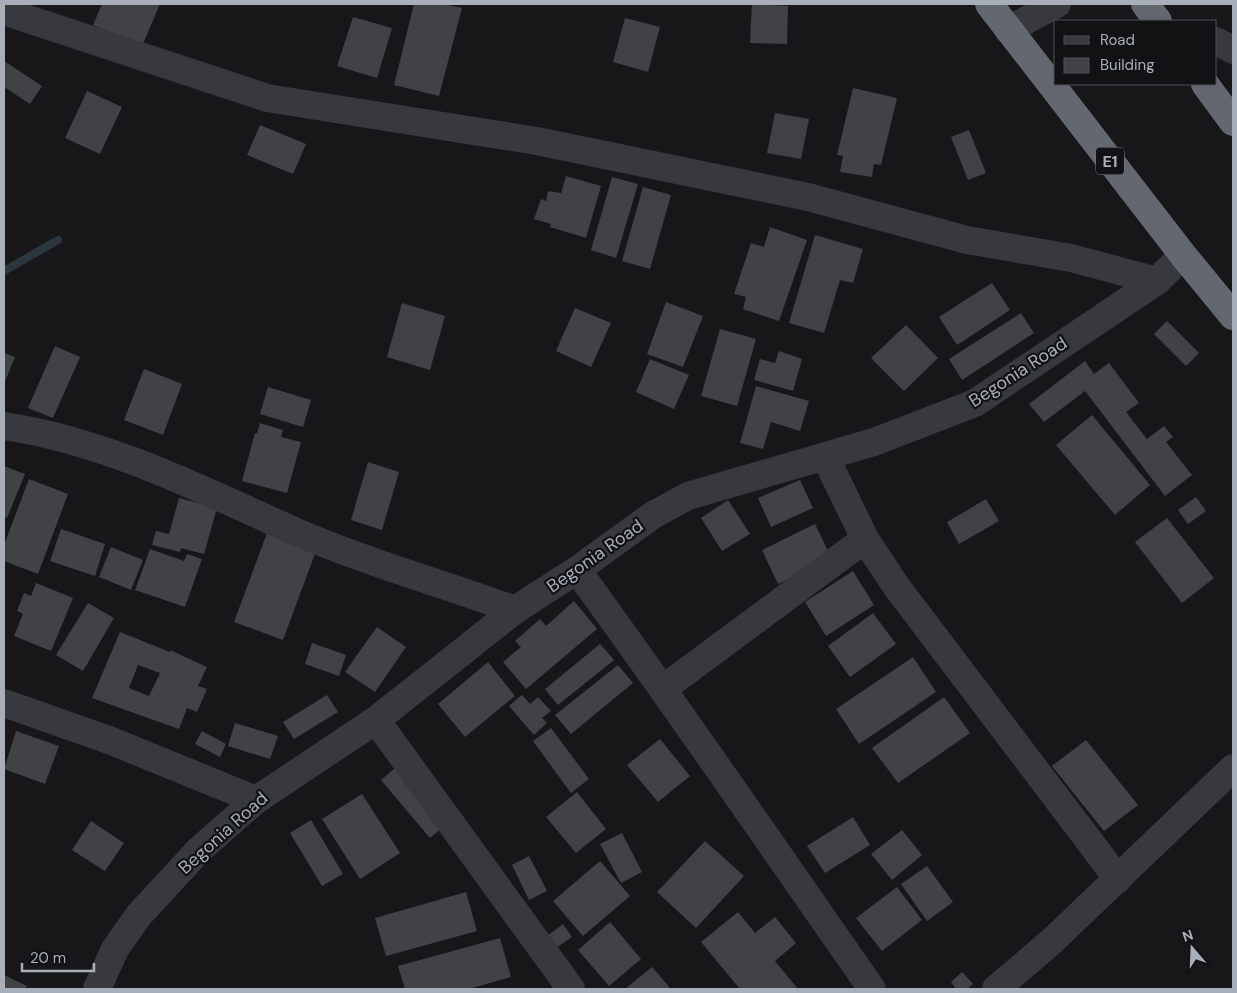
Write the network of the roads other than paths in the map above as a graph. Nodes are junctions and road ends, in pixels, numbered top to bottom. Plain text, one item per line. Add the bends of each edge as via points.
1 (990, 4) edge
2 (1057, 4) edge
3 (14, 10) edge
4 (1008, 30) junction
5 (1217, 42) edge
6 (1233, 50) edge
7 (1206, 85) edge
8 (1233, 122) edge
9 (1183, 255) junction
10 (1156, 282) junction
11 (1233, 316) edge
12 (4, 426) edge
13 (825, 456) junction
14 (864, 539) junction
15 (577, 570) junction
16 (515, 610) junction
17 (664, 688) junction
18 (4, 704) edge
19 (376, 720) junction
20 (1233, 768) edge
21 (256, 800) junction
22 (1118, 879) junction
23 (97, 989) edge
24 (571, 989) edge
25 (872, 989) edge
26 (996, 989) edge

1 - 4 highway, E1
2 - 4 street
3 - 10 street via 267,98 556,145 808,197 967,240 1071,258
4 - 9 highway, E1
5 - 6 street
7 - 8 highway
9 - 10 street, Begonia Road
9 - 11 highway, E1
10 - 13 street, Begonia Road via 975,403 874,442
12 - 16 street via 33,430 107,451 162,471 303,534
13 - 14 street
13 - 15 street, Begonia Road via 688,496 653,515
14 - 17 street
14 - 22 street
15 - 16 street, Begonia Road
15 - 17 street
16 - 19 street, Begonia Road
17 - 25 street
18 - 21 street via 109,740
19 - 21 street, Begonia Road
19 - 24 street
20 - 22 street
21 - 23 street, Begonia Road via 199,850 139,915 115,949
22 - 26 street via 1052,942

